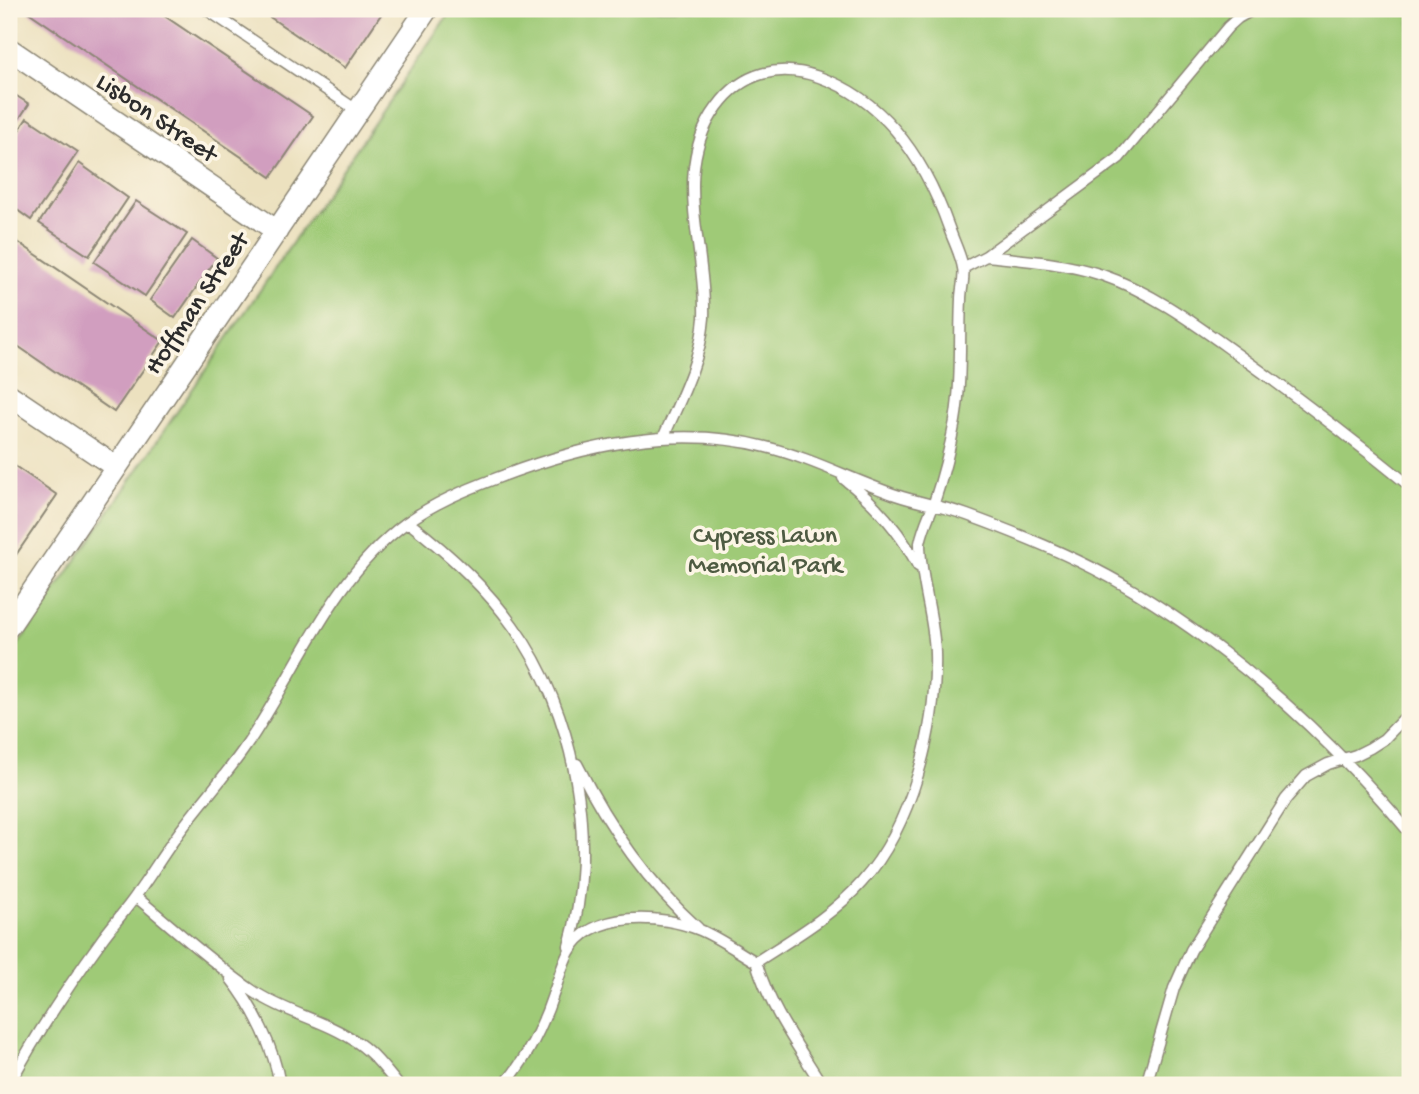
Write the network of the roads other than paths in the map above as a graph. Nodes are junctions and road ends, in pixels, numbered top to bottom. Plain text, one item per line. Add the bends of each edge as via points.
1 (206, 9) edge
2 (427, 9) edge
3 (1254, 9) edge
4 (9, 48) edge
5 (358, 111) junction
6 (276, 231) junction
7 (986, 256) junction
8 (963, 268) junction
9 (9, 395) edge
10 (663, 438) junction
11 (824, 466) junction
12 (116, 467) junction
13 (1410, 486) edge
14 (933, 504) junction
15 (408, 522) junction
16 (923, 575) junction
17 (9, 626) edge
18 (1410, 712) edge
19 (566, 738) junction
20 (1342, 761) junction
21 (1410, 833) edge
22 (136, 897) junction
23 (700, 930) junction
24 (566, 956) junction
25 (755, 962) junction
26 (220, 966) junction
27 (9, 1085) edge
28 (280, 1085) edge
29 (398, 1085) edge
30 (504, 1085) edge
31 (822, 1085) edge
32 (1146, 1085) edge

1 - 5 lane
2 - 5 street, Hoffman Street
3 - 7 lane via 1228,27 1119,158
4 - 6 street, Lisbon Street
5 - 6 street, Hoffman Street
6 - 12 street, Hoffman Street
7 - 8 lane
7 - 13 lane via 1073,268 1158,300 1309,406
8 - 10 lane via 931,184 890,122 856,96 805,72 771,70 747,80 716,107 697,151 692,186 704,320 696,359
8 - 14 lane via 959,394 951,444
9 - 12 street
10 - 11 lane via 747,443
10 - 15 lane via 589,447 545,460 453,496
11 - 14 lane via 895,495
11 - 16 lane via 858,490 890,523
12 - 17 street, Hoffman Street
14 - 16 lane via 920,543
14 - 20 lane via 1072,559 1132,590 1247,673
15 - 19 lane via 468,573 515,628 540,673
15 - 22 lane via 377,549 331,606 253,736
16 - 25 lane via 934,630 934,694 920,764 901,819 876,864 847,898
18 - 20 lane via 1384,739
19 - 23 lane via 614,827 659,888
19 - 24 lane via 578,794 582,855 580,895
20 - 21 lane
20 - 32 lane via 1316,770 1297,785 1202,931 1174,988
22 - 26 lane
22 - 27 lane via 38,1033
23 - 24 lane via 654,920 612,921 578,938
23 - 25 lane
24 - 30 lane via 536,1035
25 - 31 lane via 779,1019
26 - 28 lane via 258,1023
26 - 29 lane via 271,1001 357,1042

